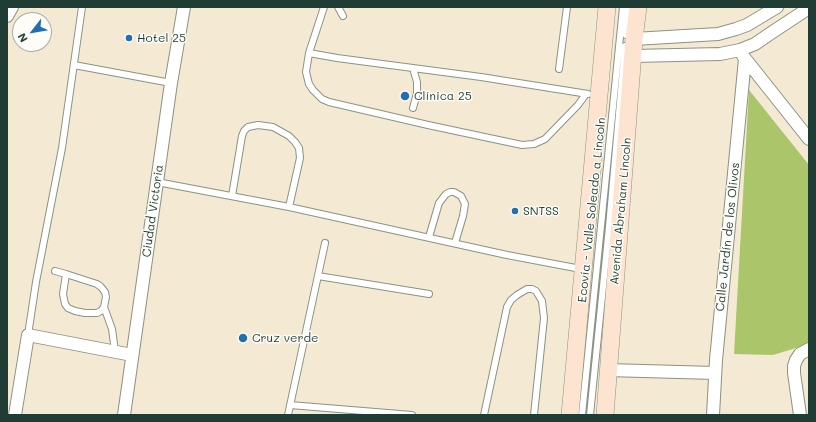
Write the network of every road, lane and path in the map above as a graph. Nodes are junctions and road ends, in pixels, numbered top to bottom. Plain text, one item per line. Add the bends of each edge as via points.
1 (12, 7) edge
2 (82, 7) edge
3 (184, 7) edge
4 (324, 7) edge
5 (338, 7) edge
6 (567, 7) edge
7 (608, 7) edge
8 (623, 7) edge
9 (629, 7) edge
10 (638, 7) edge
11 (777, 7) edge
12 (809, 8) edge
13 (7, 16) edge
14 (343, 16) dead end
15 (762, 16) junction
16 (772, 34) junction
17 (701, 35) junction
18 (634, 39) junction
19 (309, 53) junction
20 (700, 54) junction
21 (742, 55) junction
22 (633, 56) junction
23 (74, 65) junction
24 (413, 68) junction
25 (559, 69) dead end
26 (172, 83) junction
27 (592, 94) junction
28 (413, 108) dead end
29 (809, 139) edge
30 (157, 182) junction
31 (232, 196) junction
32 (289, 207) junction
33 (428, 237) junction
34 (325, 243) dead end
35 (455, 243) junction
36 (55, 271) dead end
37 (590, 272) junction
38 (66, 274) junction
39 (318, 276) junction
40 (429, 294) dead end
41 (104, 307) junction
42 (28, 334) junction
43 (809, 349) edge
44 (116, 351) junction
45 (132, 354) junction
46 (607, 370) junction
47 (715, 373) junction
48 (290, 405) junction
49 (314, 407) junction
50 (15, 415) edge
51 (124, 415) edge
52 (288, 415) edge
53 (315, 415) edge
54 (412, 415) edge
55 (484, 415) edge
56 (534, 415) edge
57 (570, 415) edge
58 (582, 415) edge
59 (590, 415) edge
60 (605, 415) edge
61 (713, 415) edge
62 (800, 415) edge

1 - 13 street
2 - 23 lane
3 - 26 street, Ciudad Victoria
4 - 19 lane
5 - 14 lane
6 - 25 lane
7 - 27 main road
8 - 37 lane, Ecovía - Valle Soleado a Lincoln
9 - 59 lane
10 - 18 main road, Avenida Abraham Lincoln
11 - 15 street
12 - 16 street
15 - 16 street
15 - 17 street via 736,29
16 - 21 street
17 - 18 street
17 - 20 street
18 - 22 main road, Avenida Abraham Lincoln
19 - 24 lane
19 - 27 lane via 306,72 309,84 318,96 329,102 522,145 534,144 545,139
20 - 21 street
20 - 22 street
21 - 29 street
21 - 47 street, Calle Jardín de los Olivos
22 - 46 main road, Avenida Abraham Lincoln
23 - 26 lane
23 - 42 lane via 56,183
24 - 27 lane
24 - 28 lane via 417,93
26 - 30 street, Ciudad Victoria
27 - 37 main road
30 - 31 lane
30 - 45 street, Ciudad Victoria
31 - 32 lane
31 - 32 lane via 244,131 253,126 266,125 289,136 299,148 299,165
32 - 33 lane
33 - 35 lane
33 - 35 lane via 439,203 446,194 454,192 461,196 464,204
34 - 39 lane
35 - 37 lane
36 - 38 lane
37 - 57 main road
37 - 58 lane, Ecovía - Valle Soleado a Lincoln
38 - 41 lane via 101,287 106,297
38 - 41 lane via 63,300 68,308 91,313
39 - 40 lane
39 - 48 lane
41 - 44 lane
42 - 44 street
42 - 50 street
43 - 62 street via 796,360 794,373
44 - 45 street
45 - 51 street, Ciudad Victoria
46 - 47 street
46 - 60 main road, Avenida Abraham Lincoln
47 - 61 street, Calle Jardín de los Olivos
48 - 49 lane
48 - 52 lane
49 - 53 lane
49 - 54 lane
55 - 56 lane via 508,307 517,295 532,289 542,301 544,318

